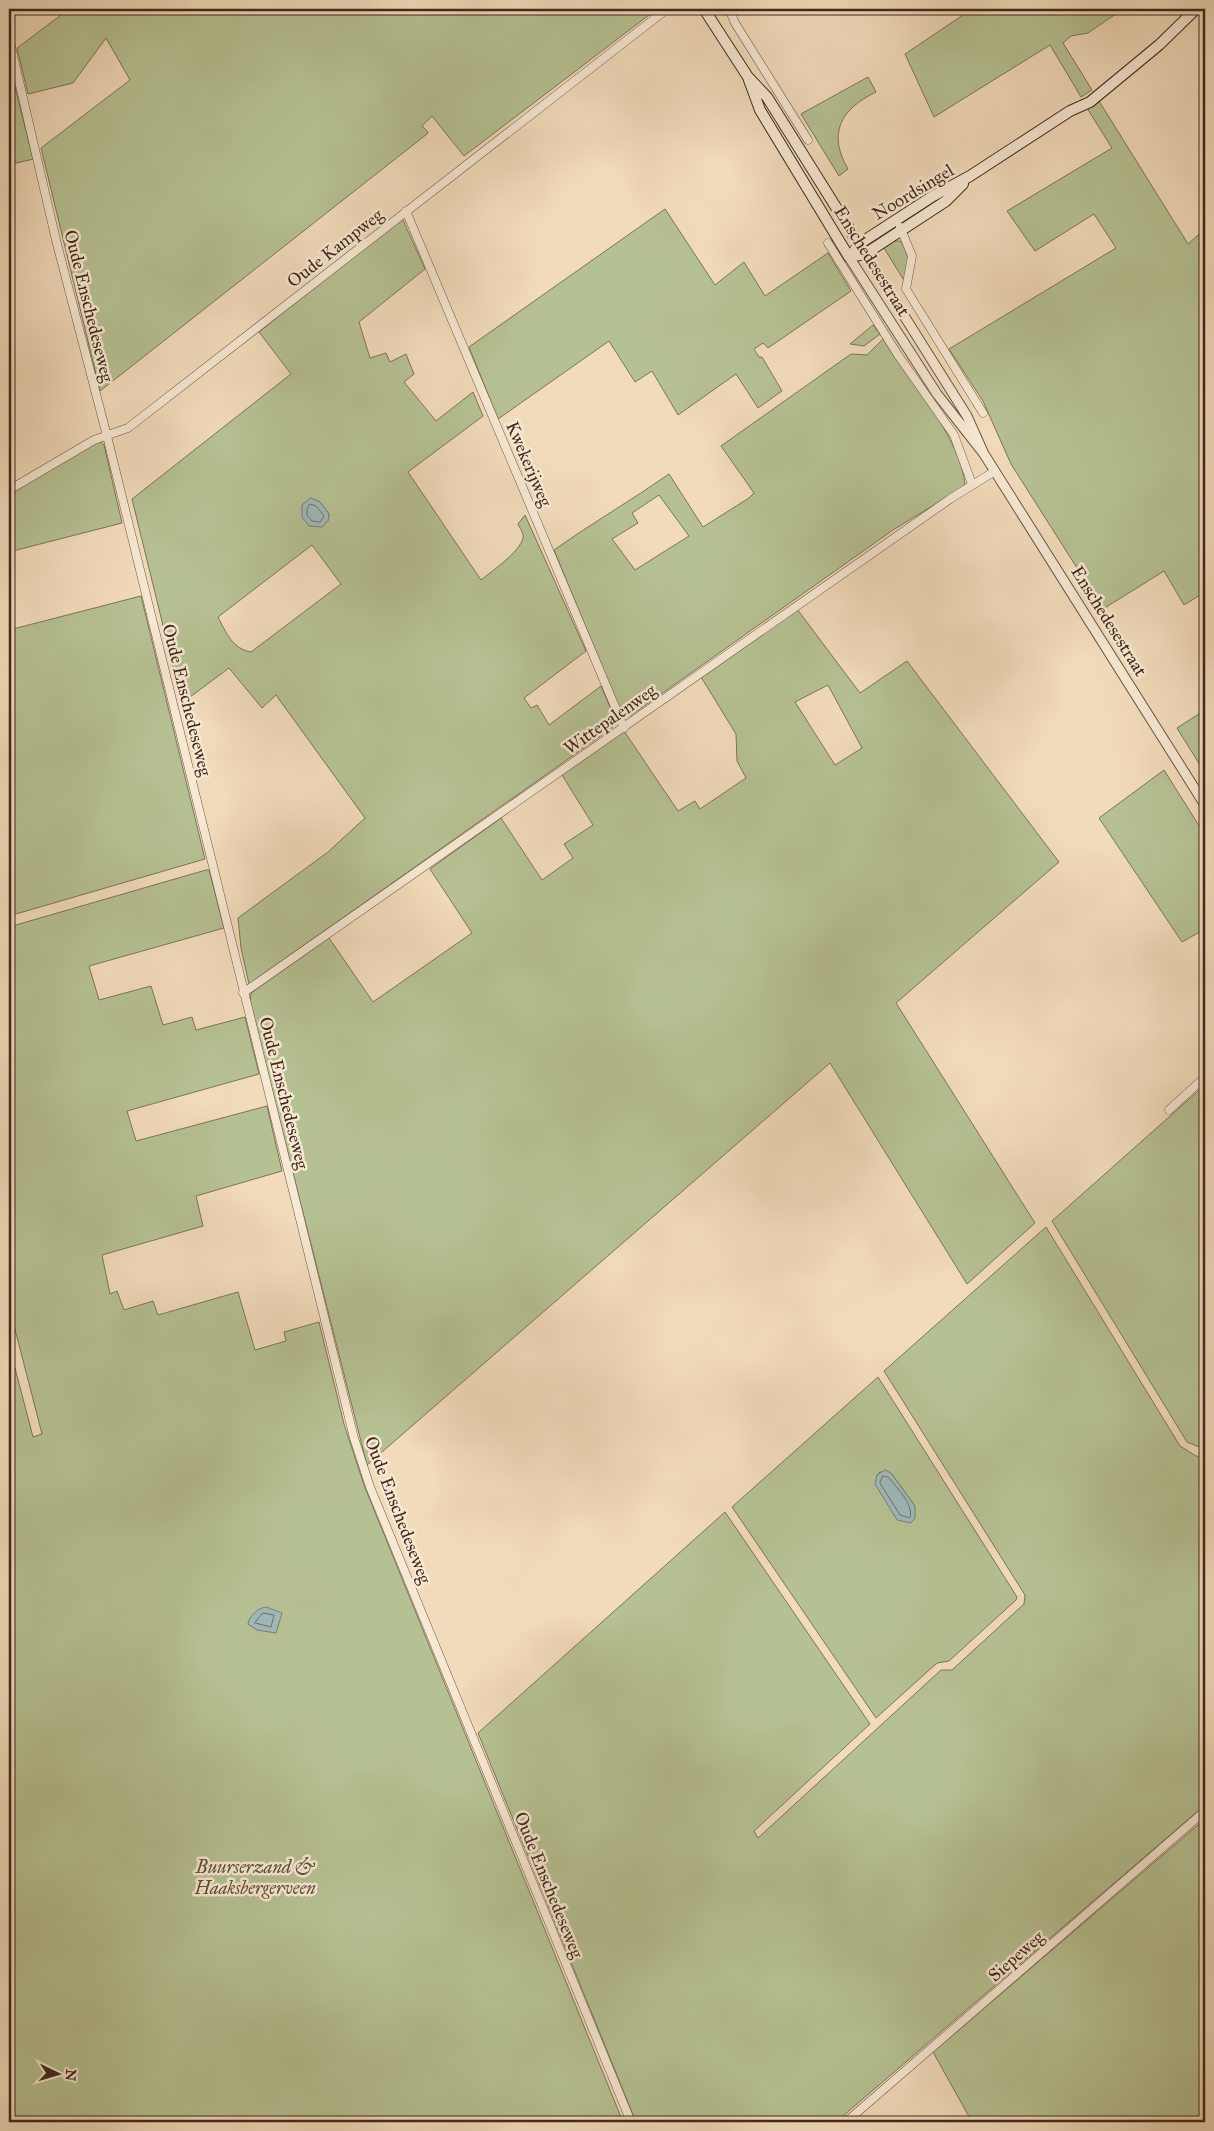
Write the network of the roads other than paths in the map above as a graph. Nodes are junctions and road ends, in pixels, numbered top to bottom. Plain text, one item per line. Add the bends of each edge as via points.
1 (667, 9) edge
2 (704, 9) edge
3 (729, 9) edge
4 (1196, 9) edge
5 (9, 38) edge
6 (748, 77) junction
7 (808, 140) dead end
8 (970, 176) junction
9 (406, 211) junction
10 (896, 220) junction
11 (901, 229) junction
12 (828, 243) dead end
13 (859, 244) junction
14 (865, 254) junction
15 (849, 257) junction
16 (983, 413) dead end
17 (107, 436) junction
18 (984, 454) junction
19 (995, 471) junction
20 (972, 484) junction
21 (9, 490) edge
22 (624, 728) junction
23 (1205, 806) edge
24 (243, 993) junction
25 (1205, 1077) edge
26 (1169, 1110) dead end
27 (1205, 1811) edge
28 (631, 2122) edge
29 (846, 2122) edge

1 - 9 street, Oude Kampweg
2 - 6 main road, Enschedesestraat
3 - 7 street
4 - 8 main road, Noordsingel via 1159,46 1090,102 1070,111
5 - 17 street, Oude Enschedeseweg via 56,240
6 - 13 main road, Enschedesestraat via 767,97
6 - 15 main road, Enschedesestraat via 760,110
8 - 10 main road, Noordsingel
8 - 11 main road, Noordsingel via 946,201
9 - 17 street, Oude Kampweg via 128,428
9 - 22 street, Kwekerijweg
10 - 11 street, Enschedesestraat
10 - 13 main road, Noordsingel
11 - 14 main road, Noordsingel
11 - 16 street, Enschedesestraat via 912,256 906,289
12 - 20 street, Enschedesestraat via 954,435
13 - 14 street, Enschedesestraat
13 - 15 street, Noordsingel
14 - 15 main road, Noordsingel
14 - 18 street, Enschedesestraat via 968,416
15 - 18 street, Enschedesestraat via 937,394
17 - 21 street, Oude Kampweg via 94,440
17 - 24 street, Oude Enschedeseweg
18 - 19 street, Enschedesestraat
19 - 20 street, Wittepalenweg
19 - 23 street, Enschedesestraat
20 - 22 street, Wittepalenweg
22 - 24 street, Wittepalenweg
24 - 28 street, Oude Enschedeseweg via 354,1438 370,1487
25 - 26 street
27 - 29 street, Siepeweg

